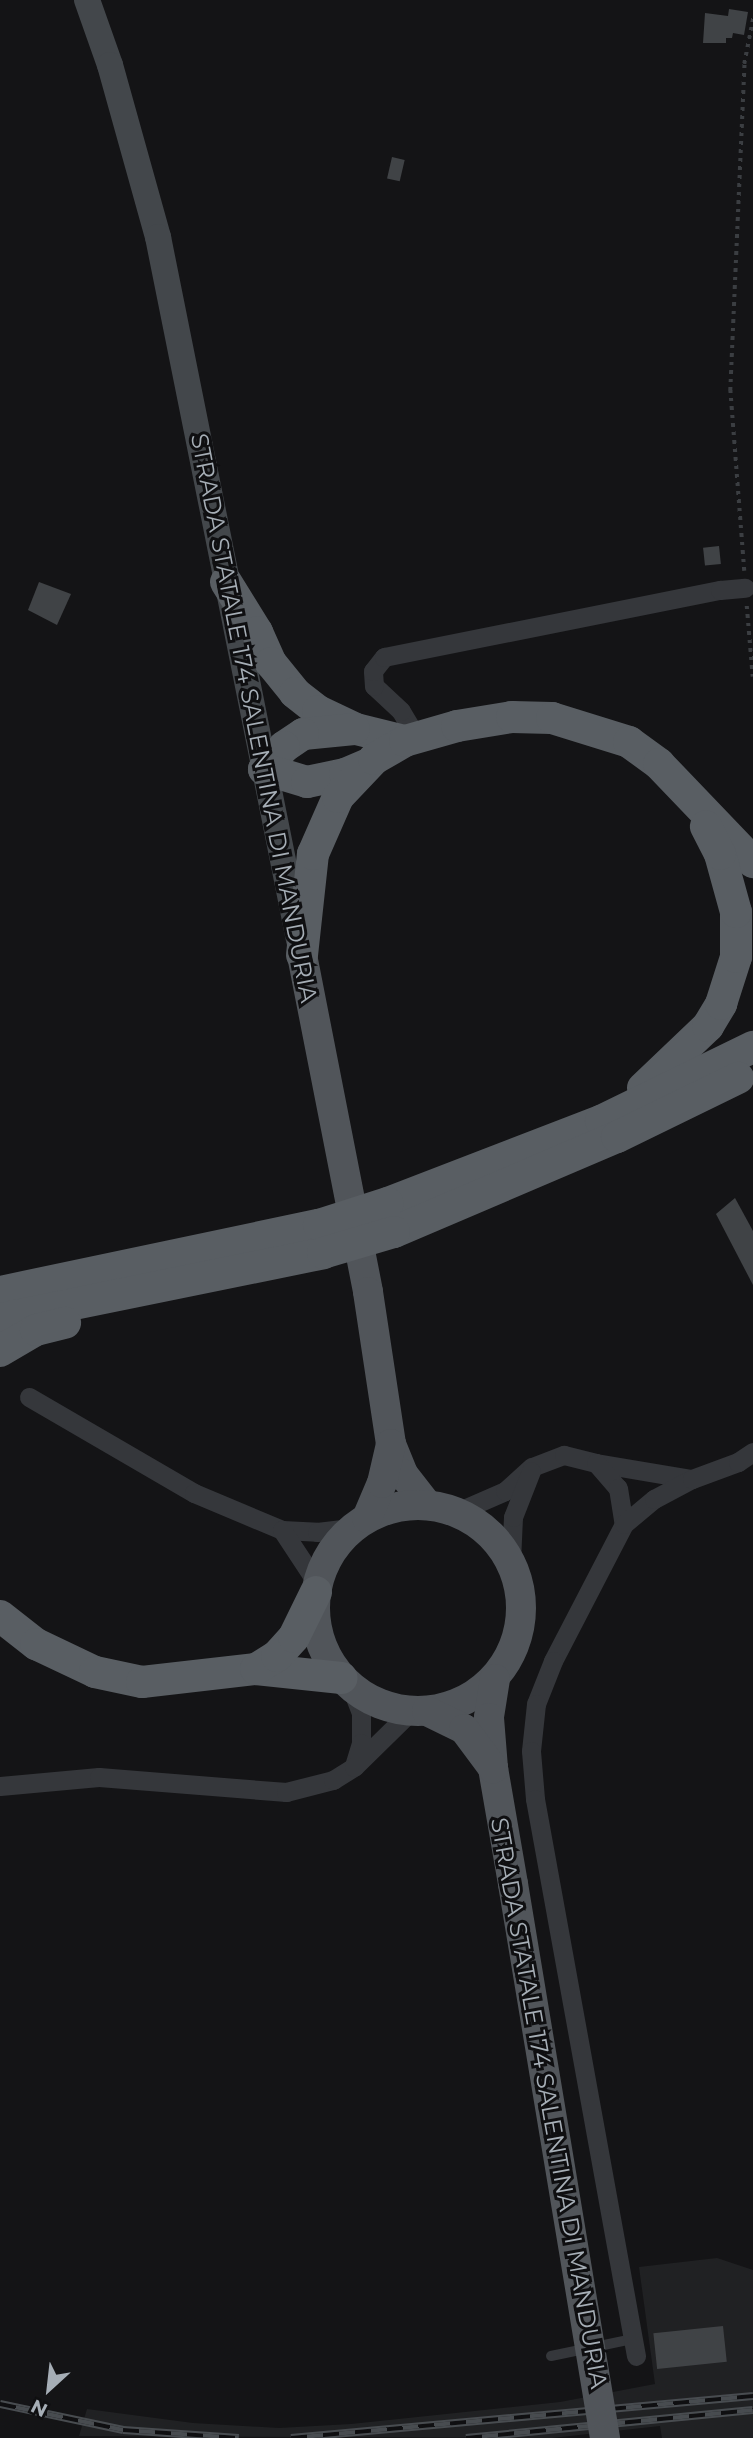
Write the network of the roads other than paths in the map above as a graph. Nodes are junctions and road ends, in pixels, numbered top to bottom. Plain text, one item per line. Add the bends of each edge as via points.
1 (87, 0) edge
2 (226, 582) junction
3 (745, 588) road end
4 (356, 729) junction
5 (411, 740) junction
6 (369, 764) junction
7 (264, 769) junction
8 (694, 803) junction
9 (753, 862) edge
10 (302, 955) junction
11 (753, 1047) edge
12 (753, 1071) edge
13 (607, 1116) junction
14 (391, 1217) junction
15 (321, 1239) junction
16 (176, 1282) junction
17 (0, 1292) edge
18 (0, 1318) edge
19 (0, 1351) edge
20 (29, 1397) dead end
21 (391, 1444) junction
22 (753, 1452) edge
23 (596, 1463) junction
24 (532, 1467) junction
25 (692, 1479) junction
26 (427, 1504) junction
27 (457, 1512) junction
28 (359, 1523) junction
29 (624, 1524) junction
30 (282, 1530) junction
31 (511, 1561) junction
32 (316, 1588) junction
33 (0, 1616) edge
34 (256, 1669) junction
35 (495, 1679) junction
36 (346, 1683) junction
37 (419, 1711) junction
38 (354, 1767) junction
39 (493, 1768) junction
40 (0, 1786) edge
41 (635, 2347) joint
42 (551, 2356) dead end
43 (605, 2438) edge

1 - 2 main road, STRADA STATALE 174 SALENTINA DI MANDURIA via 158,237
2 - 4 highway via 271,663 295,694
2 - 7 main road, STRADA STATALE 174 SALENTINA DI MANDURIA
3 - 5 street via 384,657 373,671 374,686 401,711
4 - 5 highway
4 - 7 highway via 303,734
5 - 6 highway
5 - 8 highway via 512,717 552,718 629,742 659,764
6 - 7 highway via 307,782
6 - 10 highway via 338,797 313,854
7 - 10 main road, STRADA STATALE 174 SALENTINA DI MANDURIA
8 - 9 highway
8 - 13 highway via 720,854 736,912 736,957 721,1004 708,1026 657,1077
10 - 21 main road, STRADA STATALE 174 SALENTINA DI MANDURIA via 368,1292
11 - 13 highway
12 - 14 highway via 617,1137
13 - 14 highway
14 - 15 highway, bridge
15 - 16 highway
15 - 17 highway
16 - 18 highway
16 - 19 highway via 116,1311 36,1330
20 - 30 street via 194,1493
21 - 26 main road, STRADA STATALE 174 SALENTINA DI MANDURIA via 403,1474
21 - 28 main road, STRADA STATALE 174 SALENTINA DI MANDURIA via 382,1483
22 - 25 street
23 - 24 street via 564,1455
23 - 25 street
23 - 29 street via 618,1488
24 - 27 street via 505,1491
24 - 31 street via 513,1517
25 - 29 street
26 - 27 main road
26 - 28 main road via 396,1507
27 - 31 main road via 497,1540
28 - 30 street via 317,1532
28 - 32 main road via 324,1563
29 - 41 street via 553,1661 536,1704 531,1751 535,1799
30 - 32 street
31 - 35 main road via 520,1584 519,1634
32 - 34 highway via 294,1637 277,1656
32 - 36 main road via 319,1638
33 - 34 highway via 36,1644 95,1672 142,1682
34 - 36 highway
35 - 37 main road via 452,1706
35 - 39 main road, STRADA STATALE 174 SALENTINA DI MANDURIA via 489,1718
36 - 37 main road via 373,1701
36 - 38 street via 361,1713 361,1743
37 - 38 street
37 - 39 main road, STRADA STATALE 174 SALENTINA DI MANDURIA via 464,1729
38 - 40 street via 333,1780 286,1792 99,1777
39 - 43 main road, STRADA STATALE 174 SALENTINA DI MANDURIA, bridge
41 - 42 lane

